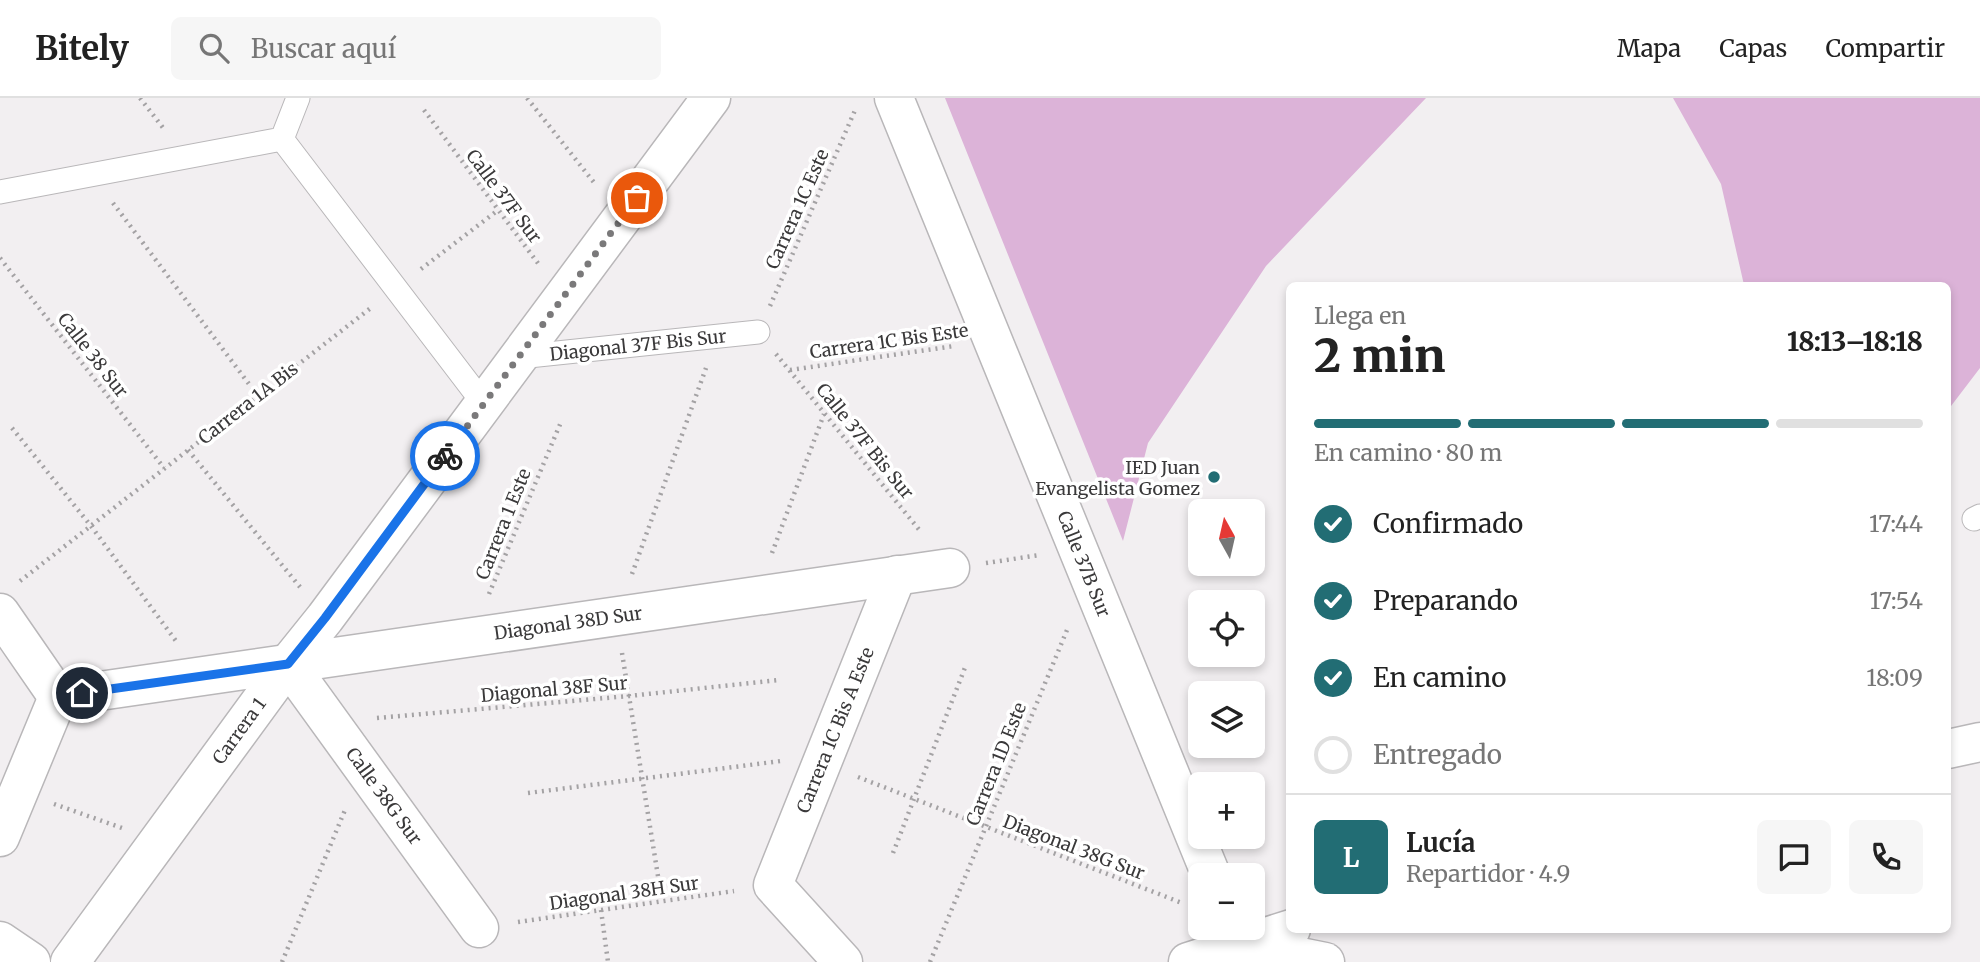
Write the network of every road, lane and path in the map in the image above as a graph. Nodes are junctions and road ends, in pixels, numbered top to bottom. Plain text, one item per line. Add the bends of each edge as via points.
1 (298, 98) edge
2 (527, 98) edge
3 (711, 98) edge
4 (861, 98) edge
5 (894, 98) edge
6 (424, 110) dead end
7 (282, 139) junction
8 (91, 174) junction
9 (0, 192) edge
10 (497, 211) junction
11 (622, 218) junction
12 (0, 258) edge
13 (396, 289) junction
14 (564, 297) junction
15 (758, 332) junction
16 (993, 340) junction
17 (519, 357) junction
18 (789, 370) junction
19 (258, 396) junction
20 (484, 404) junction
21 (824, 413) junction
22 (561, 422) dead end
23 (12, 428) dead end
24 (188, 450) junction
25 (164, 468) junction
26 (91, 526) junction
27 (1084, 563) junction
28 (950, 568) junction
29 (897, 575) junction
30 (755, 596) junction
31 (5, 601) edge
32 (325, 618) junction
33 (471, 637) junction
34 (288, 664) junction
35 (966, 665) dead end
36 (201, 676) junction
37 (778, 680) dead end
38 (58, 697) junction
39 (331, 722) junction
40 (1980, 743) edge
41 (1951, 748) edge
42 (822, 759) junction
43 (363, 767) junction
44 (19, 791) junction
45 (528, 793) dead end
46 (915, 799) junction
47 (985, 827) junction
48 (0, 837) edge
49 (159, 841) junction
50 (893, 853) dead end
51 (1206, 863) edge
52 (773, 885) junction
53 (1188, 905) dead end
54 (601, 910) junction
55 (479, 928) joint
56 (1286, 930) edge
57 (1265, 932) edge
58 (1229, 940) edge
59 (1250, 940) edge
60 (0, 941) edge
61 (32, 962) edge
62 (69, 962) edge
63 (282, 962) edge
64 (608, 962) edge
65 (843, 962) edge
66 (930, 962) edge
67 (1188, 962) edge
68 (1325, 962) edge

1 - 7 lane
2 - 11 path
3 - 11 street, Carrera 1
4 - 15 path, Carrera 1C Este
5 - 16 street, Calle 37B Sur
6 - 10 path, Calle 37F Sur
7 - 8 lane
7 - 13 lane
8 - 9 lane
8 - 19 path
10 - 13 path, Carrera 1A Bis
10 - 14 path, Calle 37F Sur
11 - 14 street, Carrera 1
12 - 25 path, Calle 38 Sur
13 - 19 path, Carrera 1A Bis
13 - 20 lane
14 - 17 street, Carrera 1
15 - 17 lane, Diagonal 37F Bis Sur
15 - 18 path, Calle 37F Bis Sur
16 - 18 path, Carrera 1C Bis Este
16 - 27 street, Calle 37B Sur
17 - 20 street, Carrera 1
18 - 21 path, Calle 37F Bis Sur
19 - 24 path, Carrera 1A Bis
20 - 32 street, Carrera 1
21 - 28 path, Calle 37F Bis Sur
21 - 30 path
22 - 33 path, Carrera 1 Este
23 - 26 path
24 - 25 path, Carrera 1A Bis
24 - 32 path
25 - 26 path, Carrera 1A Bis
26 - 31 path, Carrera 1A Bis
26 - 36 path
27 - 28 path
27 - 47 path, Carrera 1D Este
27 - 51 street, Calle 37B Sur
28 - 29 street, Diagonal 38D Sur
29 - 30 street, Diagonal 38D Sur
29 - 42 street, Carrera 1C Bis A Este
30 - 33 street, Diagonal 38D Sur
31 - 38 street
32 - 34 street, Carrera 1
33 - 34 street, Diagonal 38D Sur
34 - 36 street, Diagonal 38D Sur
34 - 39 street, Calle 38G Sur
34 - 49 street, Carrera 1
35 - 46 path
36 - 38 street, Diagonal 38D Sur
37 - 39 path, Diagonal 38F Sur
38 - 44 street
39 - 43 street, Calle 38G Sur
40 - 41 street
42 - 45 path, Diagonal 38G Sur
42 - 46 path, Diagonal 38G Sur
42 - 52 street, Carrera 1C Bis A Este
43 - 55 street, Calle 38G Sur
43 - 63 path
44 - 48 street
44 - 49 path
46 - 47 path, Diagonal 38G Sur
46 - 50 path
47 - 53 path, Diagonal 38G Sur
47 - 66 path, Carrera 1D Este
49 - 62 street, Carrera 1
52 - 54 path, Diagonal 38H Sur
52 - 65 street
54 - 55 path, Diagonal 38H Sur
54 - 64 path
56 - 57 street
58 - 67 street
59 - 68 street
60 - 61 street

